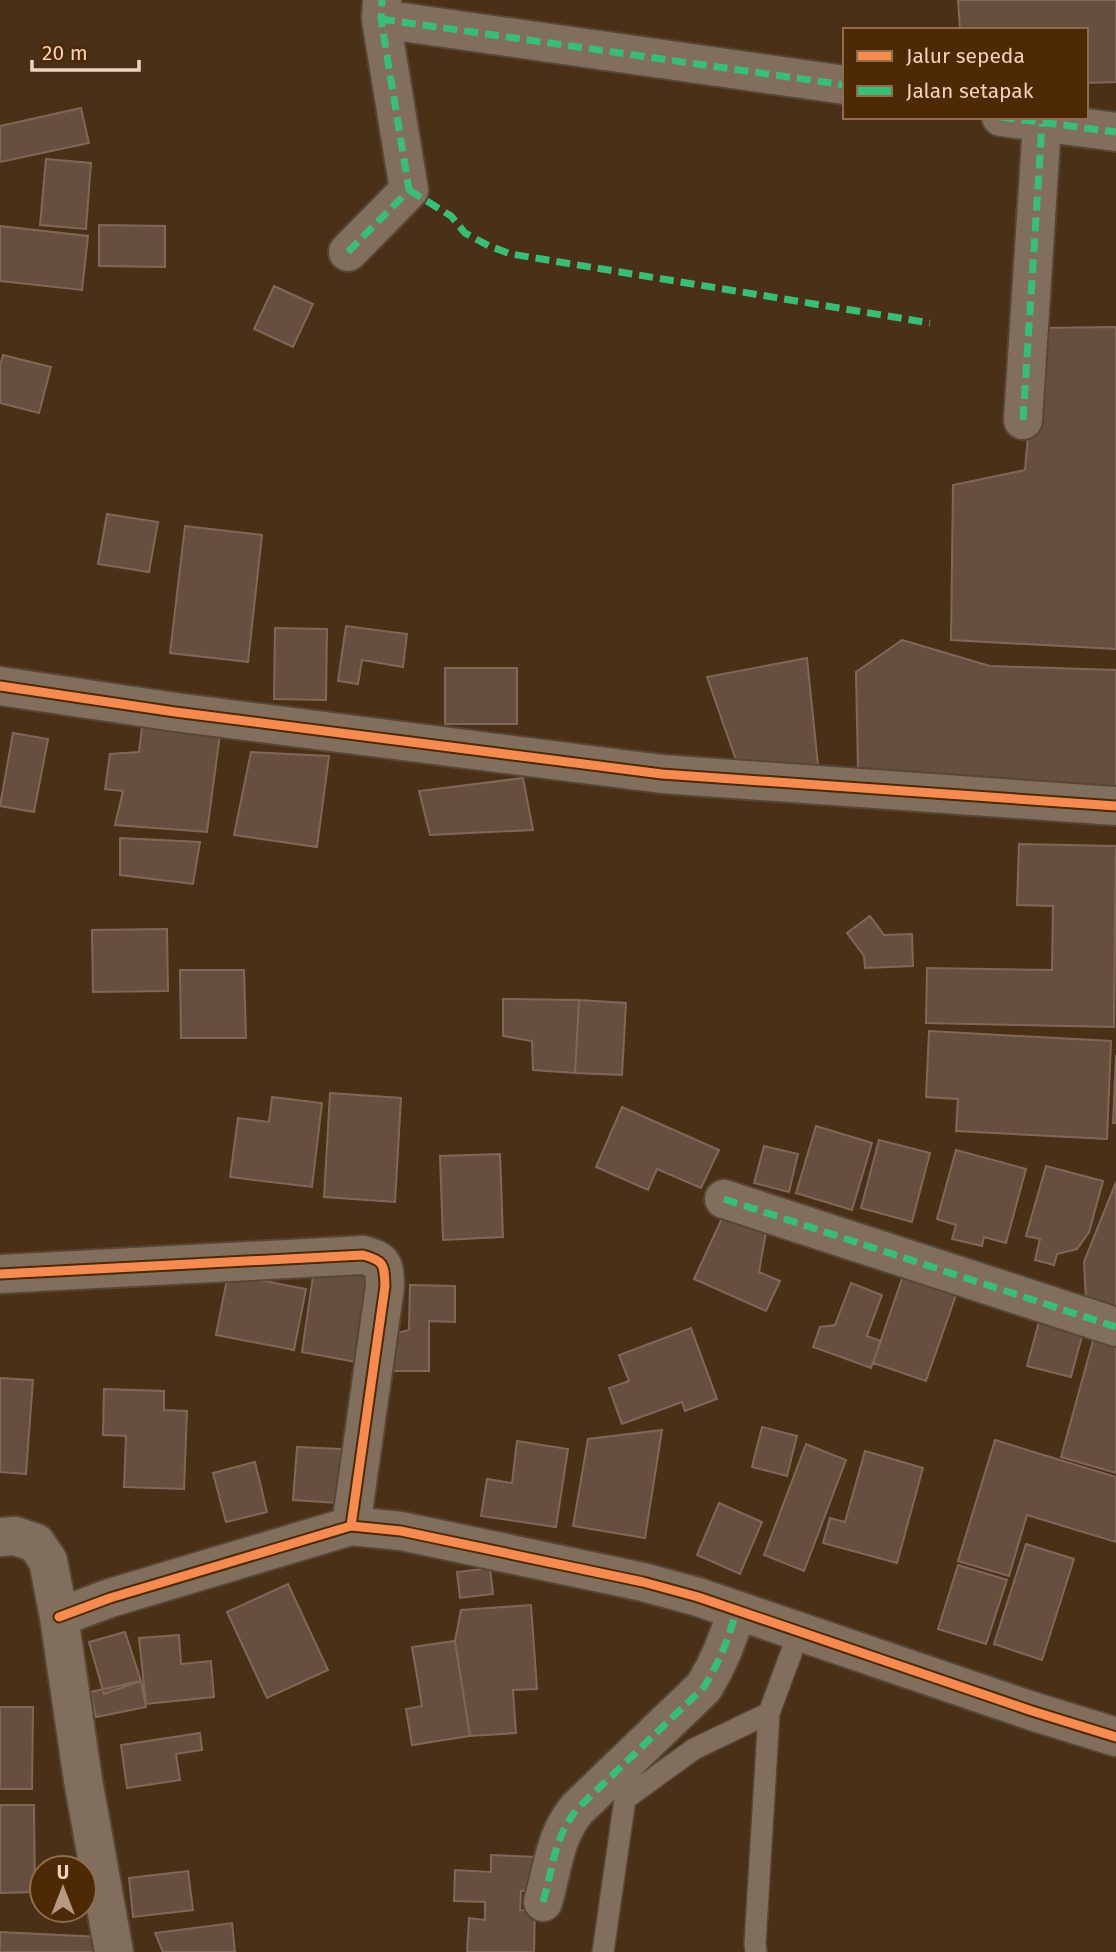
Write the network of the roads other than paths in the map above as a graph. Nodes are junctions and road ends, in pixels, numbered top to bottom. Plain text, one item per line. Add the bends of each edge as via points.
1 (382, 9) edge
2 (843, 85) edge
3 (1013, 119) edge
4 (1042, 124) junction
5 (1116, 132) edge
6 (348, 252) dead end
7 (1023, 420) dead end
8 (0, 686) edge
9 (1116, 806) edge
10 (724, 1199) dead end
11 (0, 1274) edge
12 (1116, 1327) edge
13 (351, 1526) junction
14 (0, 1537) edge
15 (736, 1611) junction
16 (60, 1617) junction
17 (799, 1633) junction
18 (769, 1713) junction
19 (1116, 1737) edge
20 (543, 1902) dead end
21 (114, 1952) edge
22 (603, 1952) edge
23 (756, 1952) edge

1 - 2 street
1 - 6 street via 409,190
3 - 4 street
4 - 5 street
4 - 7 street
8 - 9 street via 662,774
10 - 12 street
11 - 13 street via 363,1255 378,1259 384,1267 385,1286
13 - 15 street via 401,1531 643,1582
13 - 16 street
14 - 16 street via 36,1543 48,1561
15 - 17 street
15 - 20 street via 729,1639 704,1687 565,1823
16 - 21 street
17 - 18 lane
17 - 19 street
18 - 22 lane via 694,1749 625,1799
18 - 23 lane

